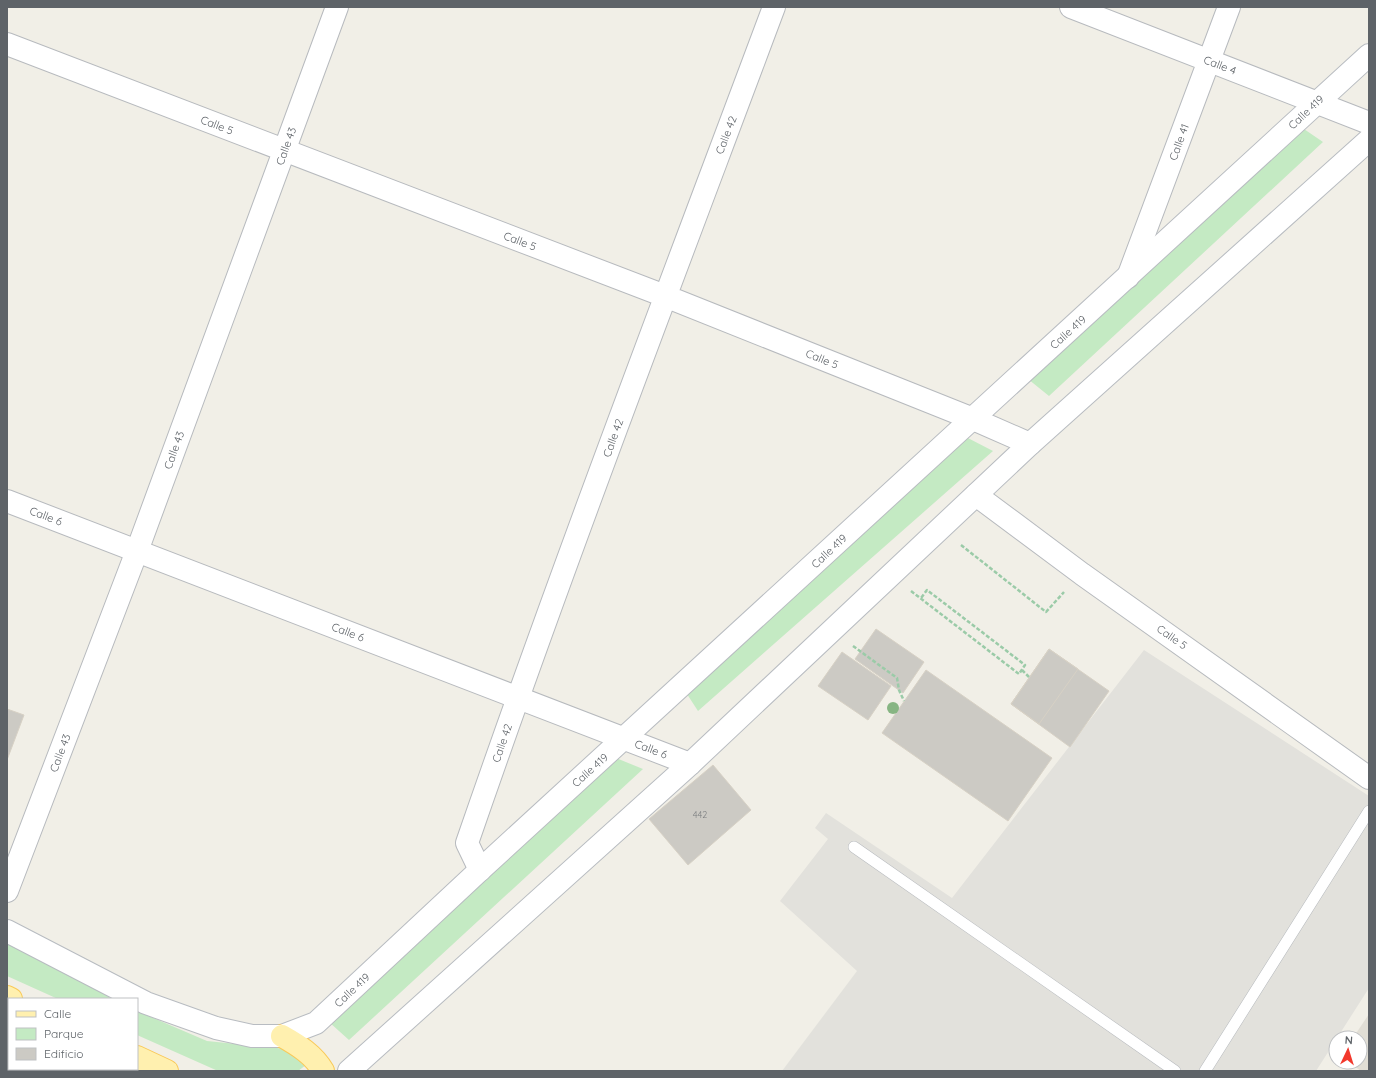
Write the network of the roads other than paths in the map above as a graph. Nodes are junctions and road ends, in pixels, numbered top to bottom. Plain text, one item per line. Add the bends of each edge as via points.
1 (337, 7) edge
2 (774, 7) edge
3 (1071, 7) edge
4 (1229, 7) edge
5 (7, 44) edge
6 (1369, 55) edge
7 (1209, 61) junction
8 (1317, 102) junction
9 (1369, 123) edge
10 (1369, 140) edge
11 (284, 151) junction
12 (1128, 277) junction
13 (665, 296) junction
14 (973, 419) junction
15 (1030, 444) junction
16 (976, 495) junction
17 (7, 501) edge
18 (137, 551) junction
19 (517, 697) junction
20 (624, 739) junction
21 (690, 764) junction
22 (1369, 778) edge
23 (1369, 811) edge
24 (854, 847) dead end
25 (480, 870) junction
26 (7, 891) edge
27 (7, 931) edge
28 (136, 998) edge
29 (138, 999) edge
30 (282, 1036) junction
31 (138, 1057) edge
32 (167, 1071) edge
33 (323, 1071) edge
34 (349, 1071) edge
35 (1175, 1071) edge
36 (1205, 1071) edge

1 - 11 street, Calle 43
2 - 13 street, Calle 42
3 - 7 street, Calle 4
4 - 7 street, Calle 41
5 - 11 street, Calle 5
6 - 8 street, Calle 419
7 - 8 street, Calle 4
7 - 12 street, Calle 41
8 - 9 street, Calle 4
8 - 12 street, Calle 419
10 - 15 street
11 - 13 street, Calle 5
11 - 18 street, Calle 43
12 - 14 street, Calle 419
13 - 14 street, Calle 5
13 - 19 street, Calle 42
14 - 15 street, Calle 5
14 - 20 street, Calle 419
15 - 16 street
16 - 21 street
16 - 22 street, Calle 5 via 1082,574
17 - 18 street, Calle 6
18 - 19 street, Calle 6
18 - 26 street, Calle 43
19 - 20 street, Calle 6
19 - 25 street, Calle 42 via 468,843
20 - 21 street, Calle 6
20 - 25 street, Calle 419
21 - 34 street
23 - 36 lane
24 - 35 lane
25 - 30 street, Calle 419 via 316,1023
27 - 28 street
29 - 30 street via 216,1028 252,1036
30 - 33 main road via 303,1048
31 - 32 main road

